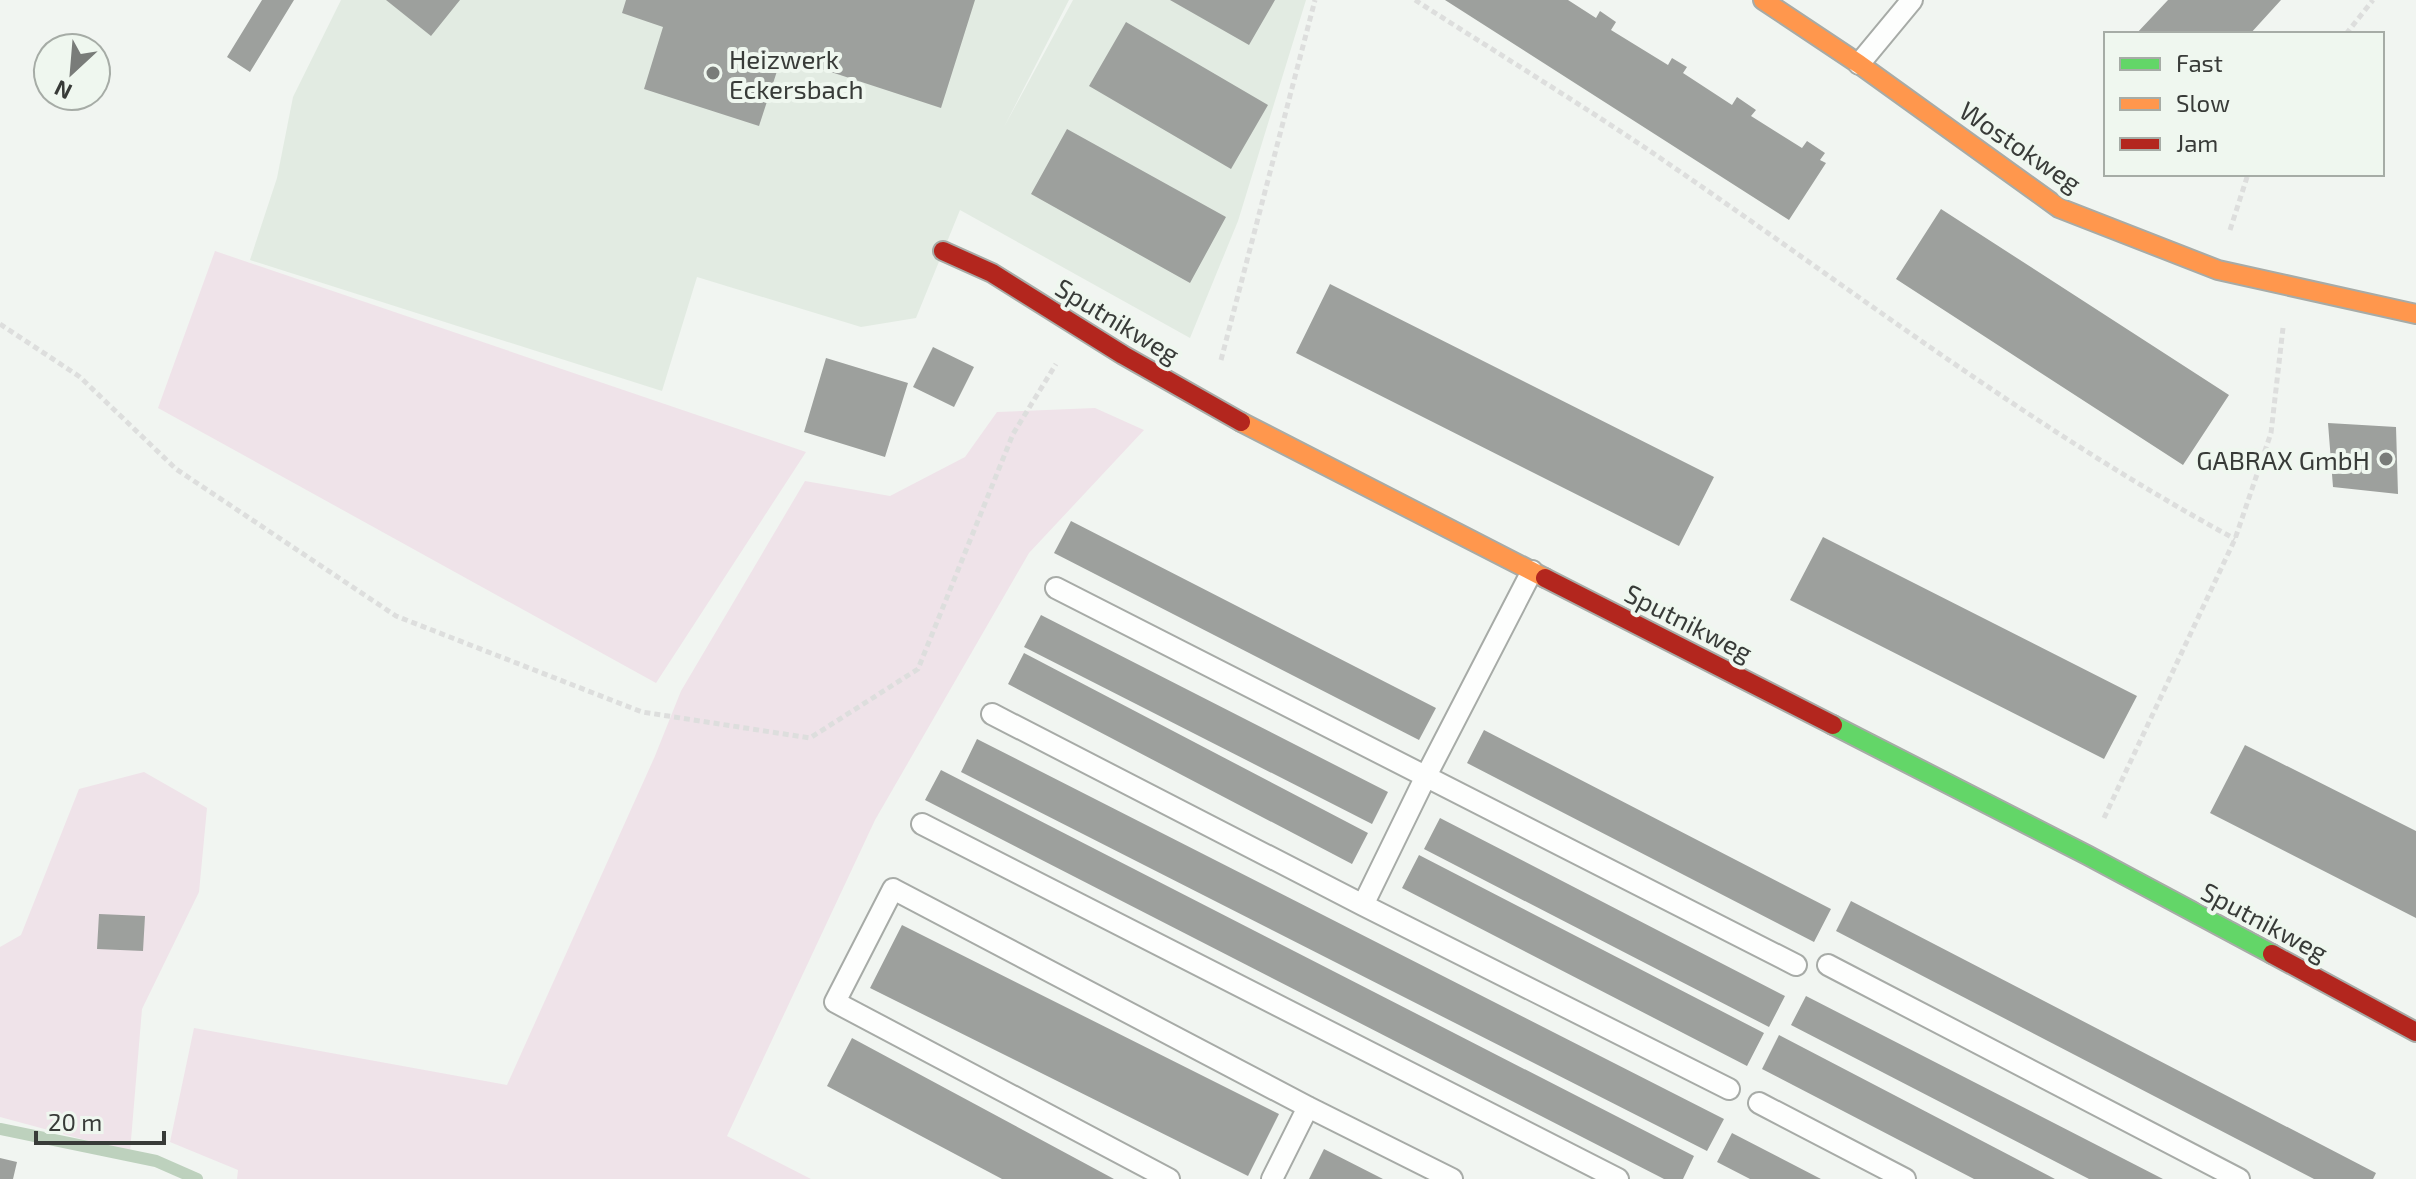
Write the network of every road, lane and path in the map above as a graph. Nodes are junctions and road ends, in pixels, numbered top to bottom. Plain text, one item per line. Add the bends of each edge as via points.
1 (1315, 0) edge
2 (1415, 0) edge
3 (1763, 0) edge
4 (1912, 0) edge
5 (2373, 0) edge
6 (2348, 32) edge
7 (1859, 64) junction
8 (2247, 176) edge
9 (943, 251) dead end
10 (2218, 270) junction
11 (2416, 314) edge
12 (2275, 318) dead end
13 (0, 324) edge
14 (1078, 327) junction
15 (1204, 402) junction
16 (2235, 539) junction
17 (1532, 571) junction
18 (1056, 588) dead end
19 (992, 714) dead end
20 (1426, 776) junction
21 (922, 824) dead end
22 (2087, 855) junction
23 (1363, 905) junction
24 (1796, 965) dead end
25 (1828, 965) dead end
26 (2416, 1032) edge
27 (1729, 1089) dead end
28 (1759, 1103) dead end
29 (1308, 1107) junction
30 (1169, 1179) edge
31 (1272, 1179) edge
32 (1452, 1179) edge
33 (1618, 1179) edge
34 (1905, 1179) edge
35 (2239, 1179) edge

1 - 15 path via 1225,349
2 - 16 path via 1643,147 2075,445
3 - 7 street, Wostokweg
4 - 7 lane
5 - 6 path
7 - 10 street, Wostokweg via 2059,208
8 - 10 path
9 - 14 street, Sputnikweg via 992,273
10 - 11 street, Wostokweg
12 - 16 path via 2284,328 2271,433
13 - 14 path via 80,377 176,469 396,616 642,712 810,738 918,669 1013,434
14 - 15 street, Sputnikweg
15 - 17 street, Sputnikweg
16 - 22 path
17 - 20 lane
17 - 22 street, Sputnikweg
18 - 20 lane
19 - 23 lane
20 - 23 lane
20 - 24 lane
21 - 33 lane
22 - 26 street, Sputnikweg
23 - 27 lane
25 - 35 lane
28 - 34 lane
29 - 30 lane via 893,889 835,1002
29 - 31 lane
29 - 32 lane

